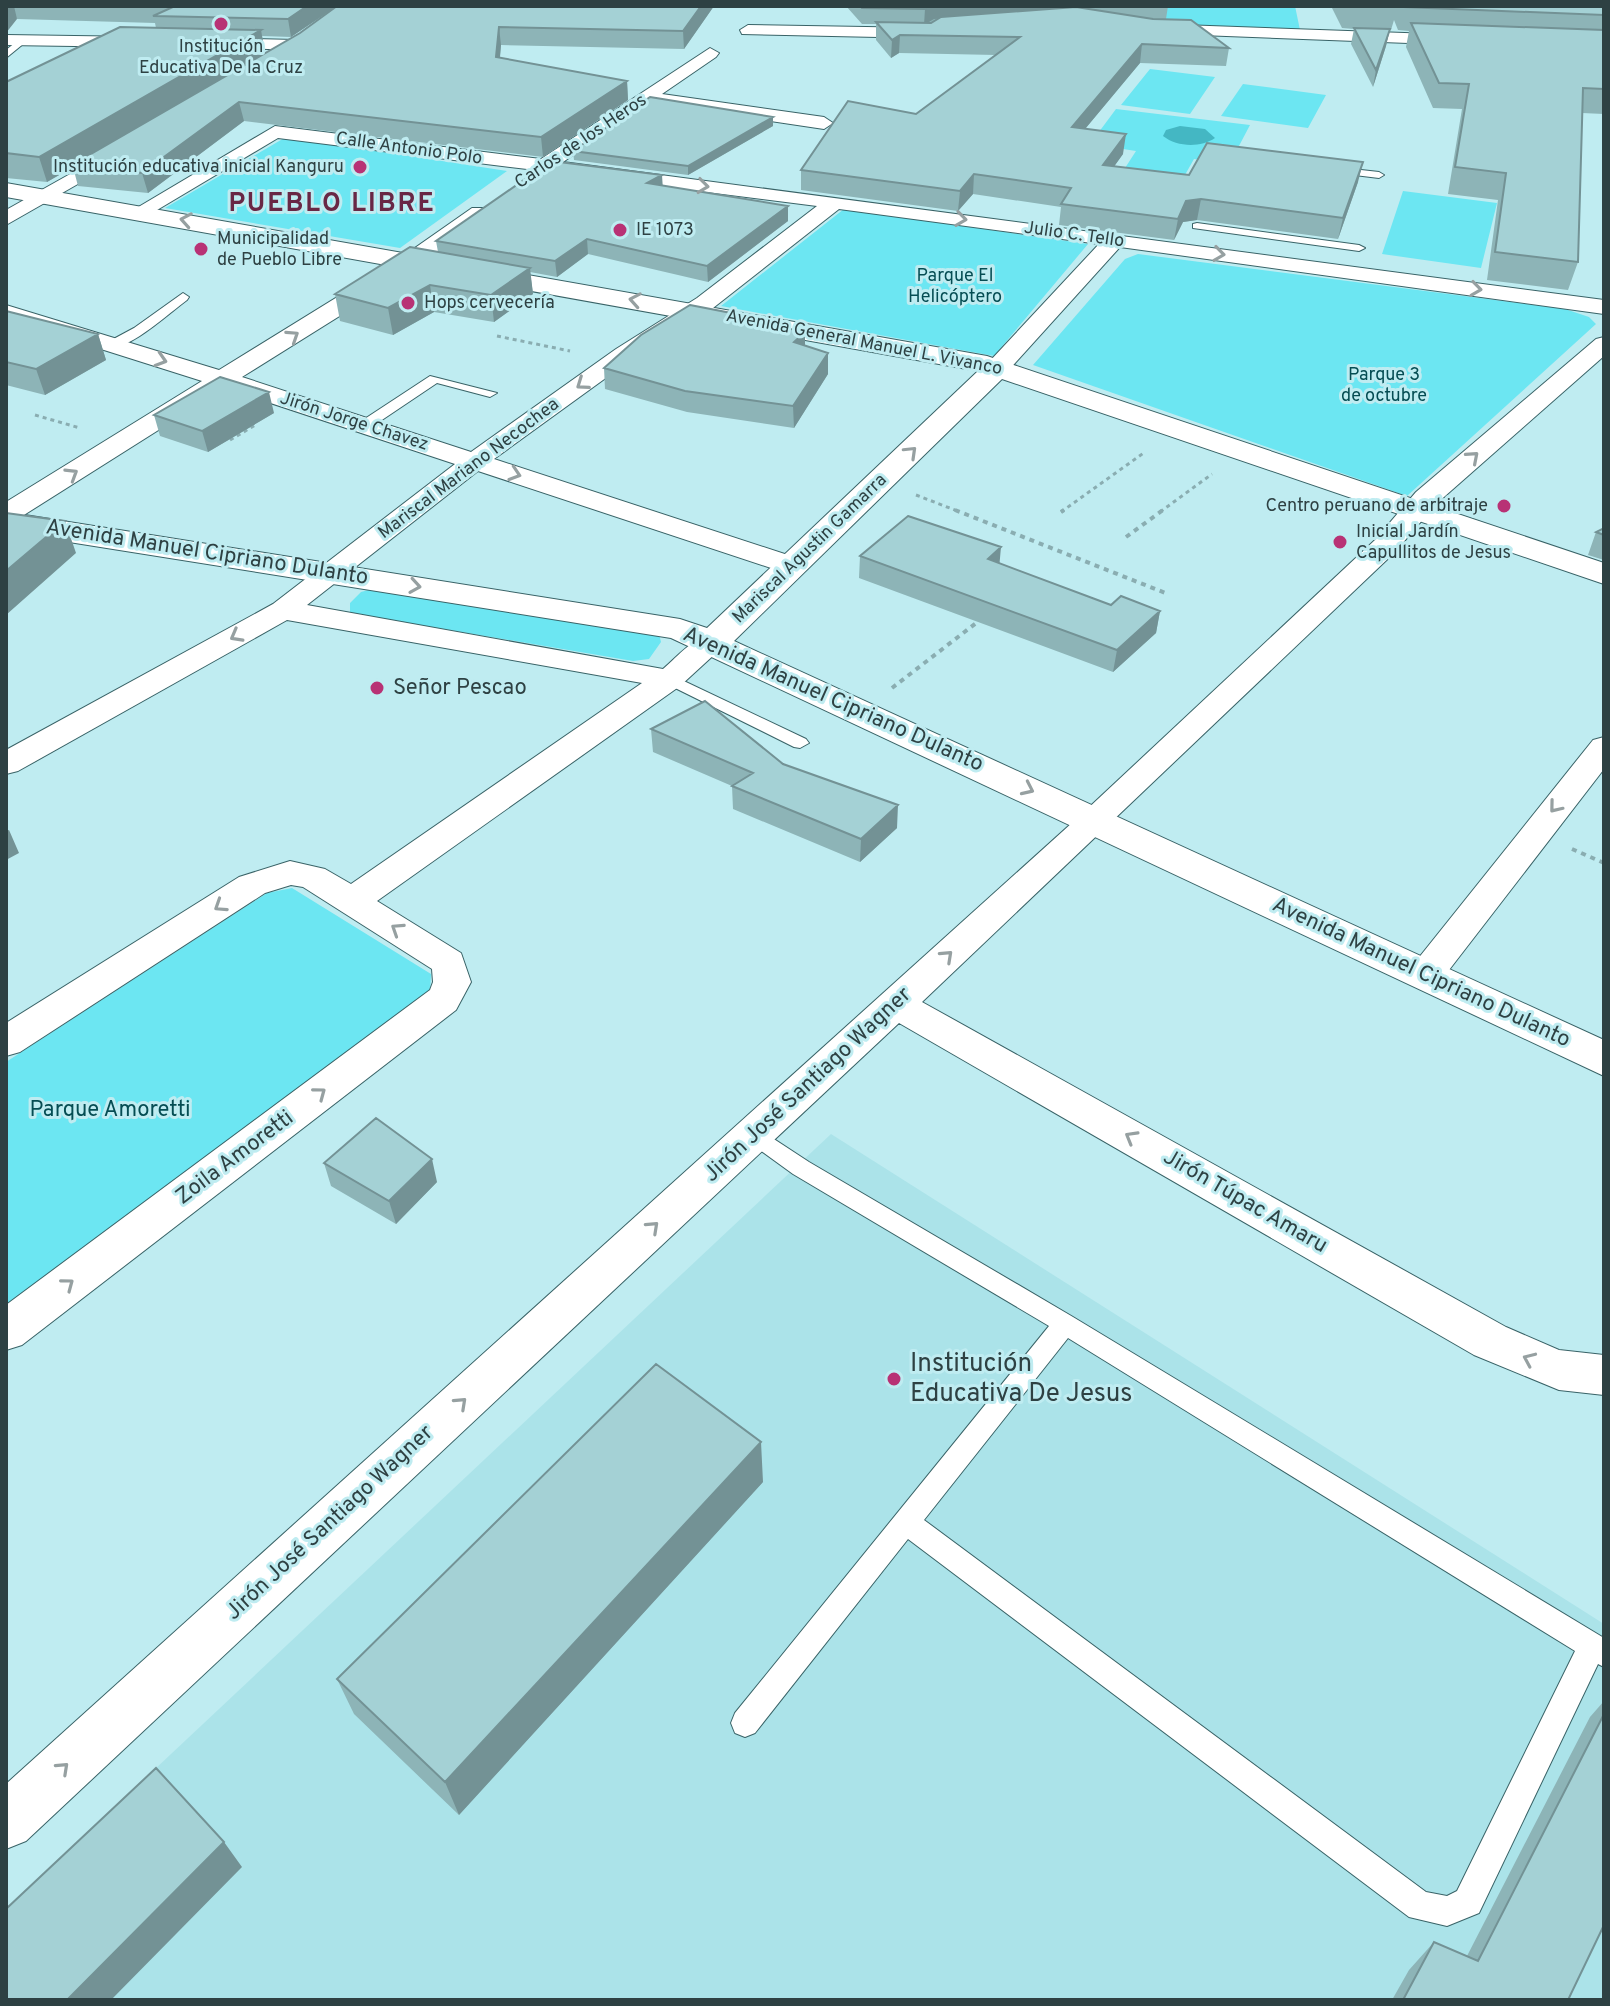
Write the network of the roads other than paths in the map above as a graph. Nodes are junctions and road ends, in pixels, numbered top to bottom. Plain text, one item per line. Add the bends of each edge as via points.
1 (923, 17) edge
2 (1140, 28) edge
3 (748, 30) dead end
4 (15, 40) edge
5 (1480, 41) edge
6 (160, 42) edge
7 (191, 42) edge
8 (710, 53) dead end
9 (6, 55) edge
10 (271, 61) edge
11 (647, 97) junction
12 (824, 123) dead end
13 (142, 139) edge
14 (542, 167) junction
15 (1320, 168) edge
16 (1379, 175) dead end
17 (520, 183) edge
18 (6, 190) edge
19 (48, 196) junction
20 (498, 198) edge
21 (835, 202) junction
22 (140, 212) junction
23 (6, 219) edge
24 (1197, 226) edge
25 (1115, 240) junction
26 (1359, 248) dead end
27 (410, 262) junction
28 (183, 297) dead end
29 (1604, 307) edge
30 (693, 310) junction
31 (6, 312) edge
32 (1604, 344) edge
33 (112, 345) junction
34 (991, 374) junction
35 (225, 380) junction
36 (490, 393) dead end
37 (365, 425) junction
38 (475, 461) junction
39 (6, 514) edge
40 (1408, 517) junction
41 (6, 522) edge
42 (793, 566) junction
43 (334, 572) junction
44 (1604, 574) edge
45 (1604, 597) edge
46 (283, 610) junction
47 (713, 642) junction
48 (669, 679) junction
49 (800, 743) dead end
50 (1604, 747) edge
51 (6, 764) edge
52 (1095, 821) junction
53 (353, 900) junction
54 (1426, 974) junction
55 (896, 1004) junction
56 (6, 1042) edge
57 (1604, 1059) edge
58 (754, 1134) junction
59 (1065, 1324) junction
60 (6, 1331) edge
61 (1604, 1375) edge
62 (907, 1523) junction
63 (1598, 1649) edge
64 (745, 1723) dead end
65 (6, 1821) edge

1 - 3 street via 934,27 930,33
2 - 5 street
4 - 6 street
4 - 9 lane
7 - 10 street via 302,41
8 - 11 street, Carlos de los Heros
11 - 12 street
11 - 14 street, Carlos de los Heros
13 - 19 street
14 - 17 street, Carlos de los Heros
14 -> 21 street, Julio C. Tello
14 - 22 street, Calle Antonio Polo via 275,132
15 - 16 lane
18 - 19 street, Avenida General Manuel L. Vivanco
19 - 22 street, Avenida General Manuel L. Vivanco
19 - 23 street
20 - 27 street, Carlos de los Heros
21 -> 25 street, Julio C. Tello
21 - 30 street, Mariscal Mariano Necochea
27 -> 22 street, Avenida General Manuel L. Vivanco
24 - 26 lane
25 -> 29 street, Julio C. Tello
25 - 34 street, Mariscal Agustin Gamarra
30 -> 27 street, Avenida General Manuel L. Vivanco
35 -> 27 street, Carlos de los Heros
28 - 33 lane
30 - 34 street, Avenida General Manuel L. Vivanco
30 -> 38 street, Mariscal Mariano Necochea
31 - 33 street, Jirón Jorge Chavez
40 -> 32 street, Jirón José Santiago Wagner
33 -> 35 street, Jirón Jorge Chavez
34 - 40 street, Avenida General Manuel L. Vivanco
34 - 40 street, Avenida General Manuel L. Vivanco via 1226,465
42 -> 34 street, Mariscal Agustin Gamarra
35 - 37 street, Jirón Jorge Chavez
39 -> 35 street, Carlos de los Heros
36 - 37 lane via 435,379
37 - 38 street, Jirón Jorge Chavez
38 -> 42 street, Jirón Jorge Chavez
38 - 43 street, Mariscal Mariano Necochea
40 - 44 street, Avenida General Manuel L. Vivanco
40 - 45 street, Avenida General Manuel L. Vivanco
40 - 52 street, Jirón José Santiago Wagner via 1385,546
41 - 43 street, Avenida Manuel Cipriano Dulanto
42 - 47 street, Mariscal Agustin Gamarra
43 - 46 street, Mariscal Mariano Necochea
43 -> 47 street, Avenida Manuel Cipriano Dulanto via 680,629
46 - 48 street
46 -> 51 street, Mariscal Mariano Necochea
47 - 48 street, Mariscal Agustin Gamarra
47 -> 52 street, Avenida Manuel Cipriano Dulanto
48 - 49 lane
48 - 53 street, Mariscal Agustin Gamarra
50 -> 54 street
52 - 54 street, Avenida Manuel Cipriano Dulanto
55 -> 52 street, Jirón José Santiago Wagner
53 -> 56 street via 313,877 290,873 260,881
60 -> 53 street, Zoila Amoretti via 448,996 454,978 448,962
54 - 57 street, Avenida Manuel Cipriano Dulanto
55 - 58 street, Jirón José Santiago Wagner
61 -> 55 street, Jirón Túpac Amaru via 1538,1364 1490,1341
58 - 59 lane via 801,1168
65 -> 58 street, Jirón José Santiago Wagner
59 - 62 lane
59 - 63 lane
62 - 63 lane via 1420,1906 1447,1911 1468,1902
62 - 64 lane

